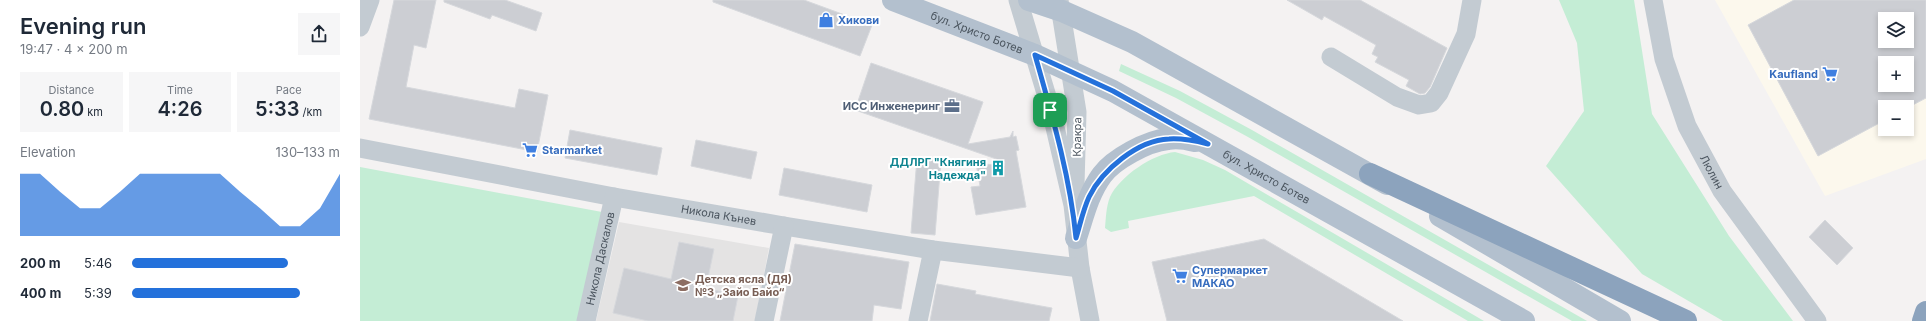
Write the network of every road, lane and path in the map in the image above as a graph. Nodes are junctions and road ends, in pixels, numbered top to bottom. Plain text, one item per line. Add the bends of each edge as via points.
1 (370, 0) edge
2 (893, 0) edge
3 (1018, 0) edge
4 (1029, 0) edge
5 (1652, 0) edge
6 (1468, 1) edge
7 (1061, 6) edge
8 (360, 27) edge
9 (1035, 55) junction
10 (1331, 56) dead end
11 (1070, 70) junction
12 (1208, 144) junction
13 (360, 148) edge
14 (1370, 174) junction
15 (614, 197) junction
16 (1073, 205) junction
17 (784, 226) junction
18 (1076, 238) junction
19 (933, 250) junction
20 (1080, 268) junction
21 (1926, 312) edge
22 (586, 321) edge
23 (764, 321) edge
24 (918, 321) edge
25 (1090, 321) edge
26 (1524, 321) edge
27 (1620, 321) edge
28 (1686, 321) edge
29 (1817, 321) edge
30 (1923, 321) edge

1 - 8 street
2 - 9 main road, бул. Христо Ботев
3 - 9 street, Кракра
4 - 7 main road
5 - 29 street, Люлин via 1664,59 1687,126 1722,191
6 - 10 street via 1466,34 1438,94 1431,103 1419,105 1398,97
7 - 11 street, Кракра
7 - 14 main road via 1170,62
9 - 11 main road, бул. Христо Ботев
9 - 16 street, Кракра
11 - 12 main road, бул. Христо Ботев
11 - 16 street, Кракра via 1077,112
12 - 18 main road via 1168,138 1147,145 1116,161 1102,175 1089,198
12 - 26 main road, бул. Христо Ботев
13 - 15 street, Никола Кънев
14 - 27 main road
14 - 28 highway
15 - 17 street, Никола Кънев
15 - 22 street, Никола Даскалов
16 - 18 street, Кракра
17 - 19 street, Никола Кънев
17 - 23 street
18 - 20 street, Кракра
19 - 20 street, Никола Кънев
19 - 24 street
20 - 25 street, Кракра
21 - 30 highway

